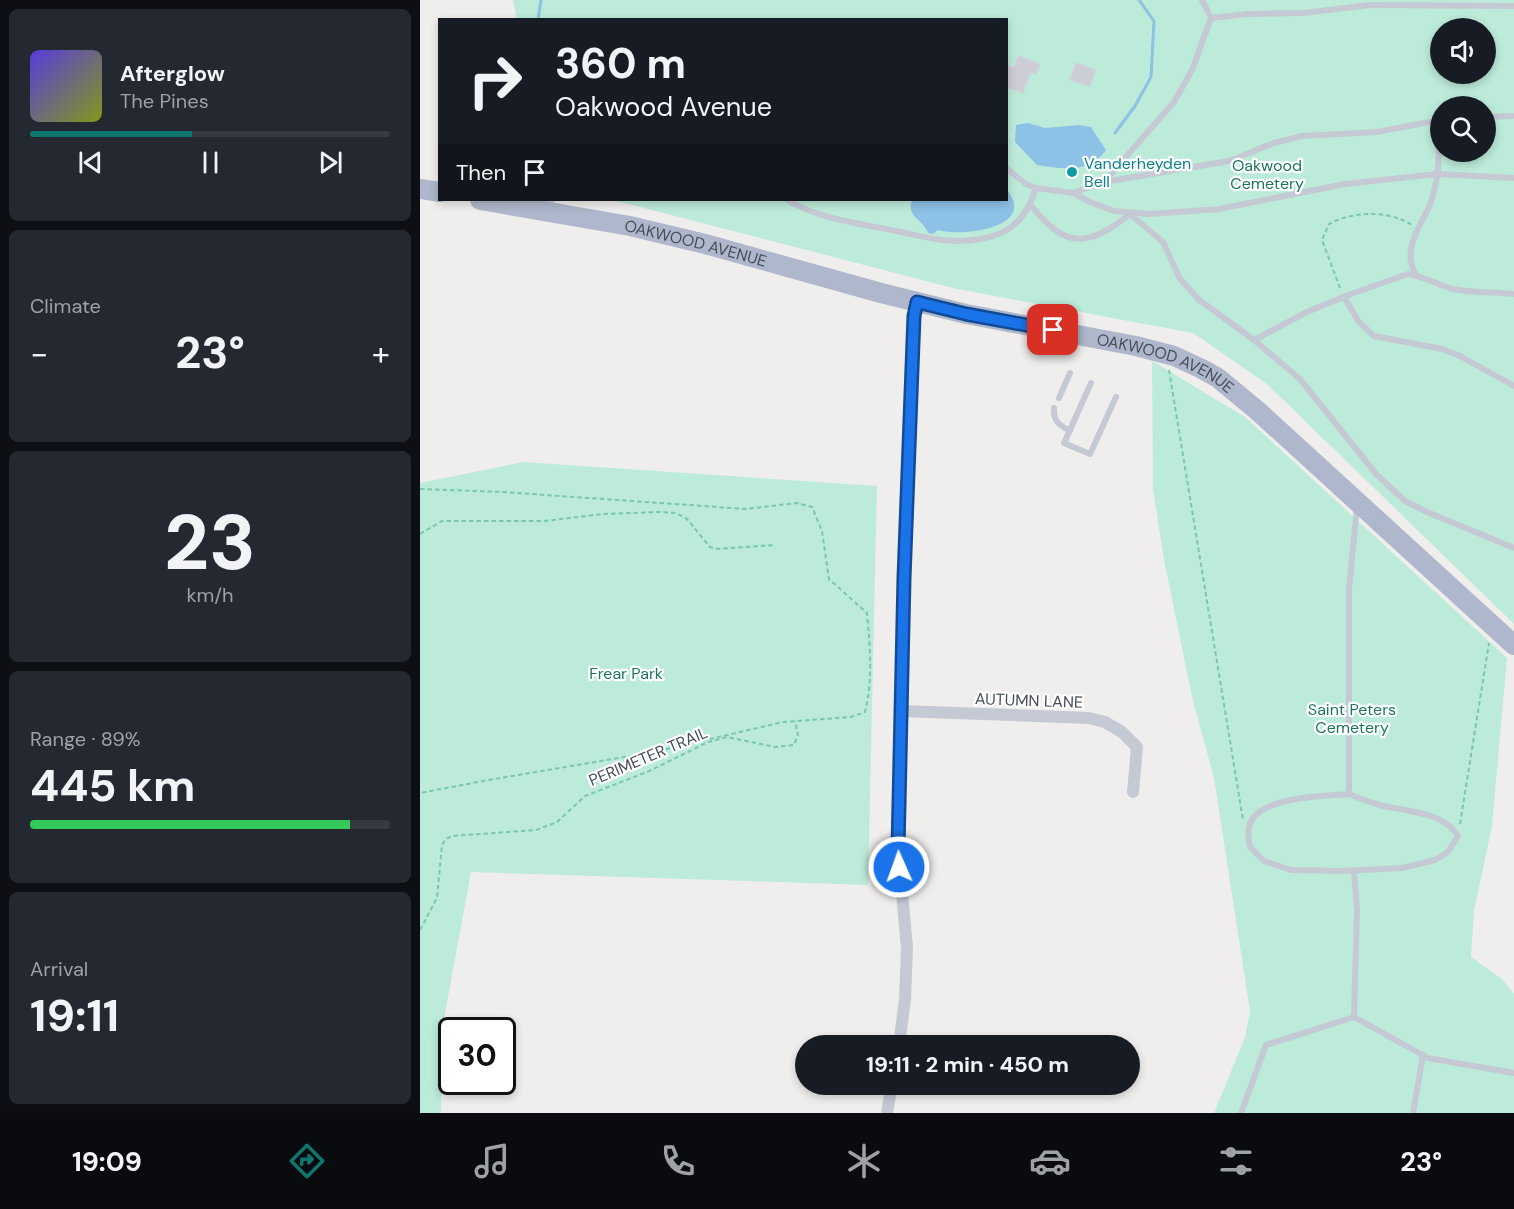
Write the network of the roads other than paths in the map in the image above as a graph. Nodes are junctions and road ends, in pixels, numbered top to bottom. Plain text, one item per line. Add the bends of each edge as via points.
1 (1203, 0) edge
2 (1514, 6) edge
3 (1211, 18) junction
4 (1514, 116) edge
5 (1496, 117) edge
6 (1430, 122) edge
7 (1437, 162) edge
8 (1008, 170) edge
9 (1437, 174) junction
10 (1514, 178) edge
11 (1104, 182) junction
12 (1036, 188) junction
13 (420, 189) edge
14 (438, 192) edge
15 (1073, 193) junction
16 (486, 201) edge
17 (548, 201) edge
18 (789, 201) edge
19 (1030, 204) junction
20 (521, 207) junction
21 (1130, 214) junction
22 (1416, 275) junction
23 (1514, 294) edge
24 (1344, 297) junction
25 (917, 302) junction
26 (1254, 340) junction
27 (1070, 373) dead end
28 (1091, 383) dead end
29 (1514, 386) edge
30 (1116, 397) dead end
31 (1059, 398) dead end
32 (1054, 408) dead end
33 (1070, 431) junction
34 (1357, 503) junction
35 (1514, 548) edge
36 (1514, 645) edge
37 (902, 711) junction
38 (1133, 792) dead end
39 (1348, 794) junction
40 (1354, 870) junction
41 (1354, 1017) junction
42 (900, 1035) edge
43 (1423, 1055) junction
44 (1514, 1073) edge
45 (890, 1095) edge
46 (887, 1113) edge
47 (1240, 1113) edge
48 (1413, 1113) edge

1 - 3 lane
2 - 3 lane via 1370,5
3 - 11 lane via 1192,70 1174,102
4 - 5 lane
6 - 11 lane via 1377,132 1302,136 1229,161
7 - 9 lane
8 - 12 lane
9 - 10 lane
9 - 21 lane via 1346,184 1219,209
9 - 22 lane via 1410,254
11 - 15 lane
12 - 15 lane
12 - 19 lane
13 - 14 main road
15 - 21 lane via 1114,212
16 - 20 main road, OAKWOOD AVENUE
17 - 20 lane
18 - 19 lane via 859,224 955,241 1003,232 1026,213
19 - 21 lane via 1057,233 1074,239 1102,233
20 - 25 main road, OAKWOOD AVENUE via 630,226
21 - 26 lane via 1163,242 1180,279 1198,299
22 - 23 lane via 1457,290
22 - 24 lane via 1408,274
24 - 26 lane
24 - 29 lane via 1359,322 1374,336 1442,349
25 - 34 main road, OAKWOOD AVENUE via 1136,346 1187,361 1218,378 1259,412
25 - 37 street
26 - 35 lane via 1300,379 1377,475 1405,501
27 - 31 lane
28 - 33 lane
30 - 33 lane via 1090,454 1064,443
32 - 33 lane via 1058,425
34 - 36 main road, OAKWOOD AVENUE
34 - 39 lane via 1349,589
37 - 38 street, AUTUMN LANE via 1064,716 1105,722 1137,747
37 - 42 street via 898,849 907,948
39 - 40 lane via 1432,817 1452,827 1458,836 1448,852 1436,860 1402,868
39 - 40 lane via 1285,801 1258,812 1249,827 1250,846 1264,861 1291,870
40 - 41 lane
41 - 43 lane
41 - 47 lane via 1266,1045
43 - 44 lane
43 - 48 lane
45 - 46 street

